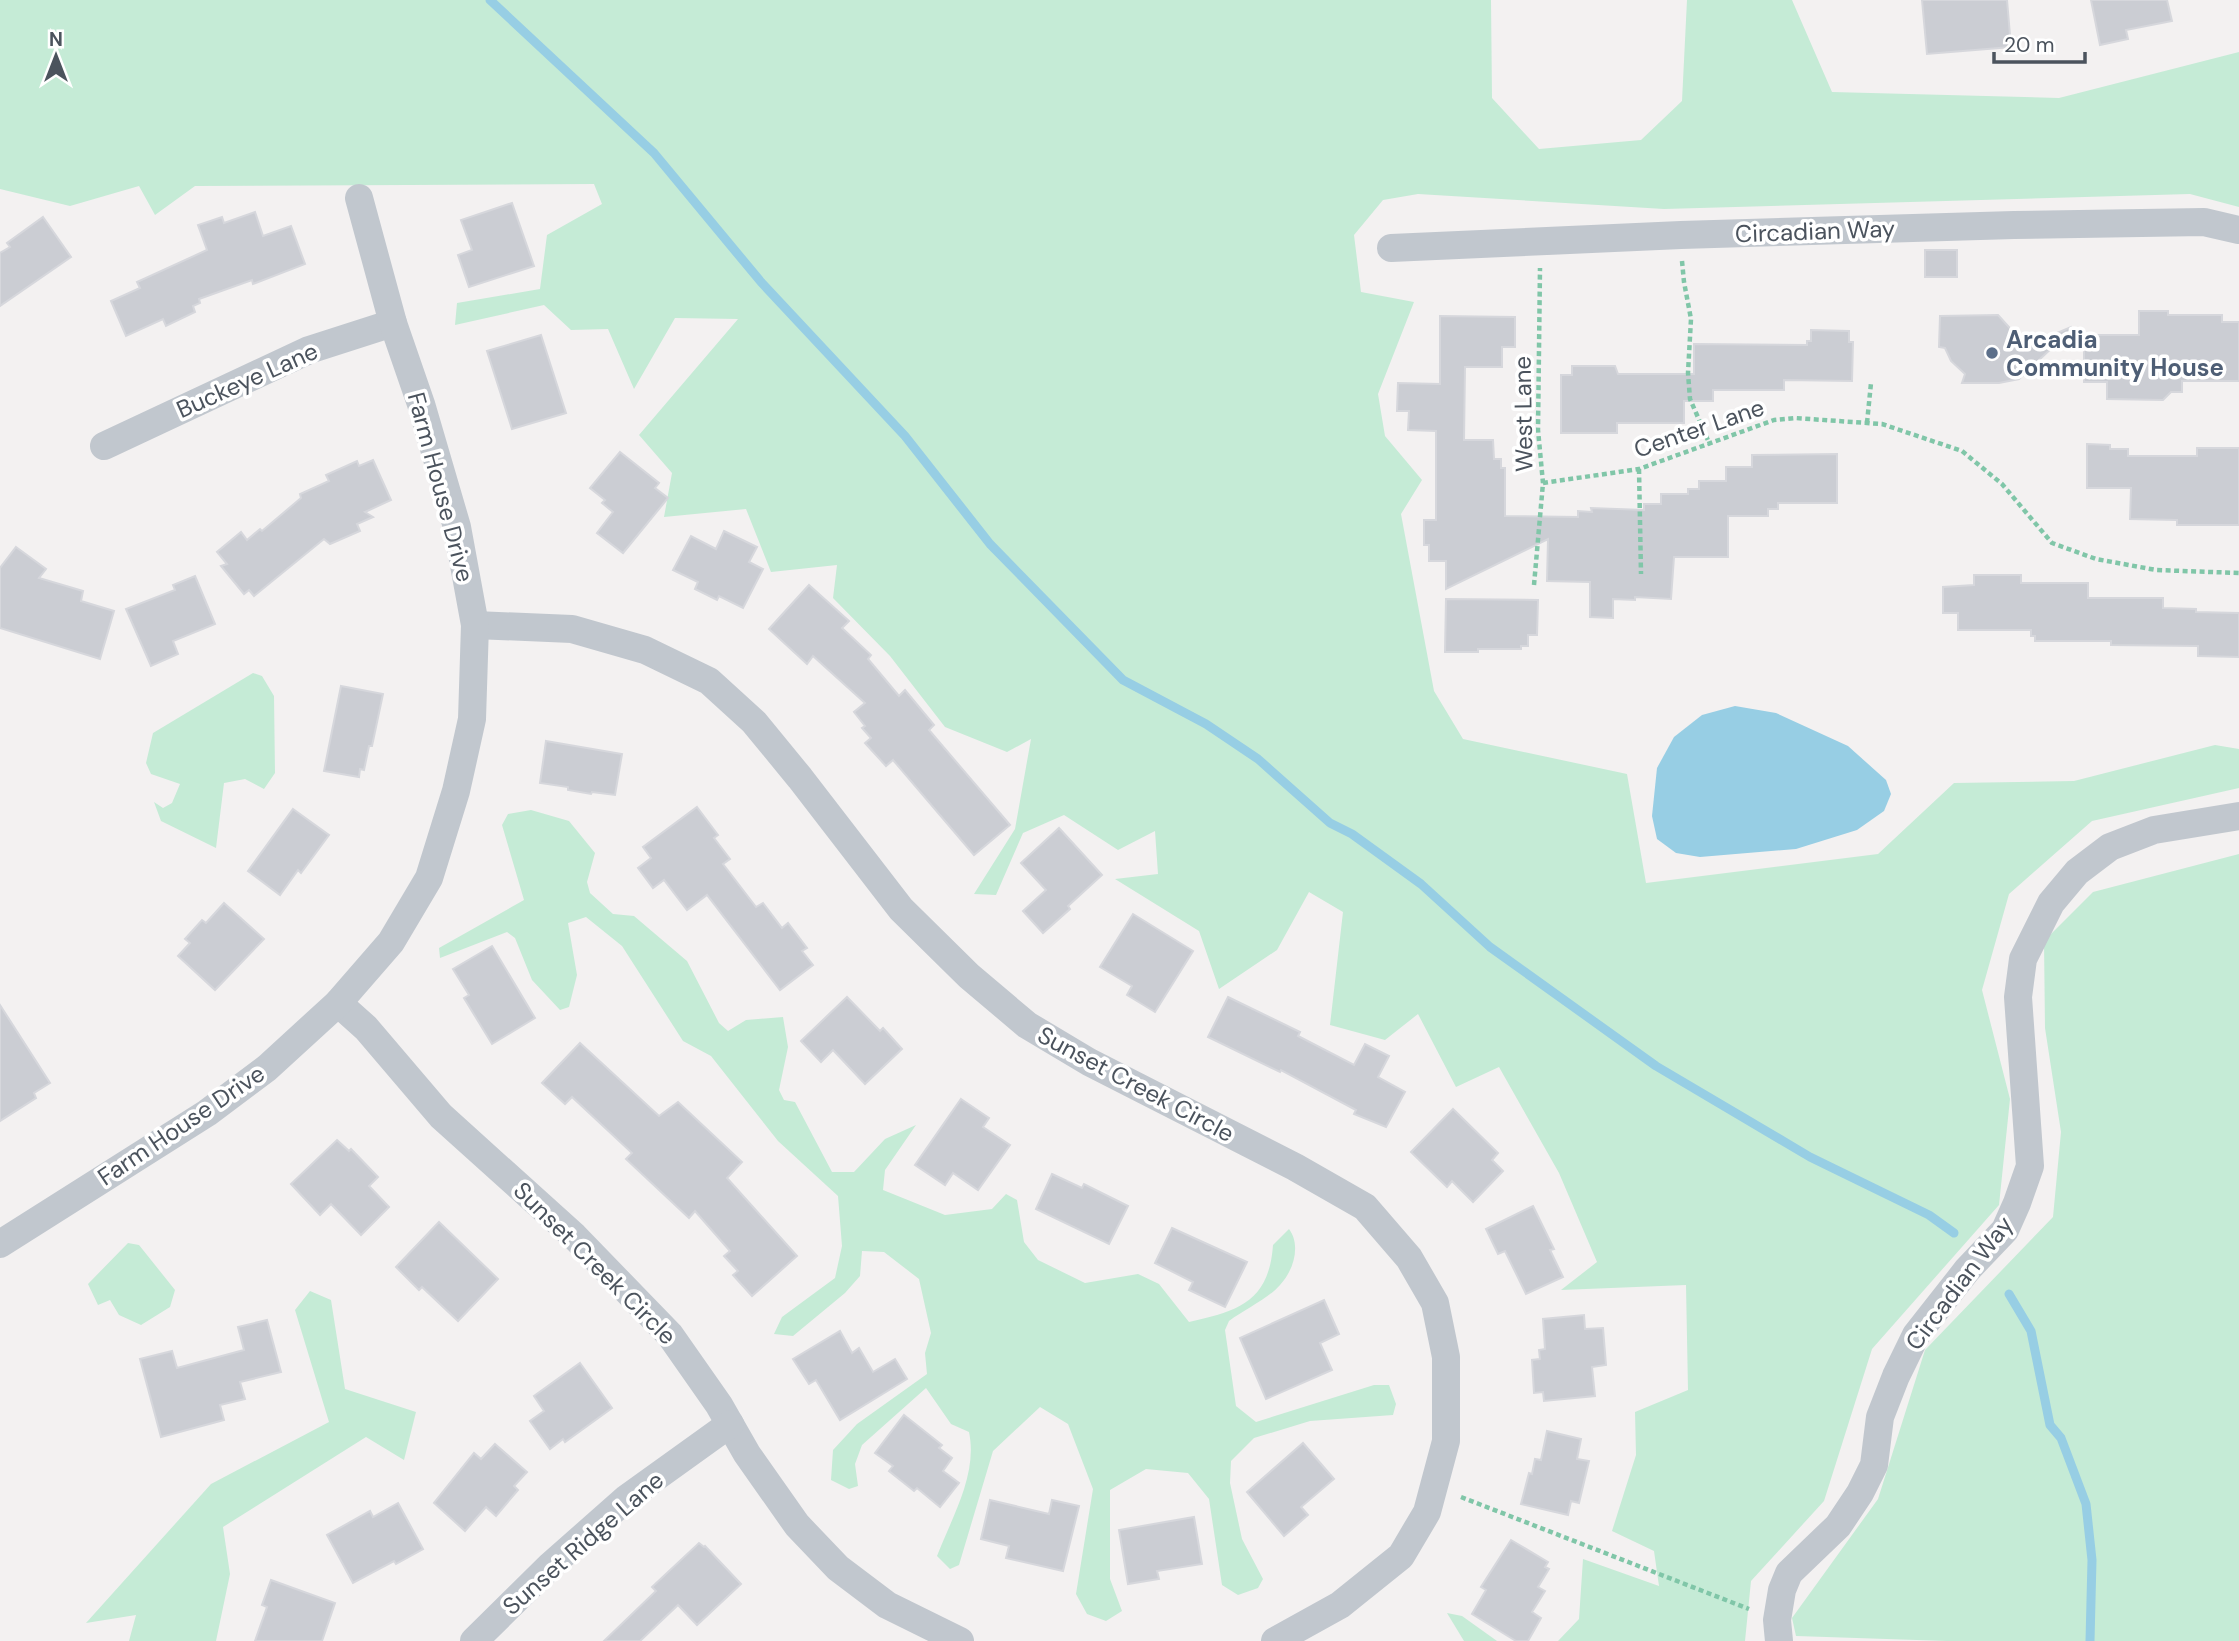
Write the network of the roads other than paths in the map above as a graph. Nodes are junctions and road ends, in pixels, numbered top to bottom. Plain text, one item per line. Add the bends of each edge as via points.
1 (359, 198) dead end
2 (2239, 230) edge
3 (1391, 248) dead end
4 (393, 323) junction
5 (104, 446) dead end
6 (475, 625) junction
7 (2239, 816) edge
8 (338, 1003) junction
9 (0, 1244) edge
10 (730, 1424) junction
11 (1778, 1630) edge
12 (474, 1641) edge
13 (960, 1641) edge
14 (1275, 1641) edge

1 - 4 street, Farm House Drive
2 - 3 street, Circadian Way via 2204,222 1681,234
4 - 5 street, Buckeye Lane via 309,350
4 - 6 street, Farm House Drive via 457,527
6 - 8 street, Farm House Drive via 471,719 456,791 429,878 391,942
6 - 14 street, Sunset Creek Circle via 572,629 645,650 709,681 762,732 901,909 1027,1025 1365,1207 1409,1258 1435,1303 1446,1357 1446,1441 1427,1513 1401,1556 1340,1605
7 - 11 street, Circadian Way via 2154,830 2110,847 2077,873 2051,903 2023,959 2018,997 2030,1166 2017,1203 2005,1230 1916,1335 1880,1416 1874,1465 1838,1526 1789,1573 1782,1590
8 - 9 street, Farm House Drive via 267,1068 207,1113
8 - 10 street, Sunset Creek Circle via 366,1028 441,1116 575,1236 670,1335
10 - 12 street, Sunset Ridge Lane via 627,1498
10 - 13 street, Sunset Creek Circle via 797,1525 838,1568 887,1605

